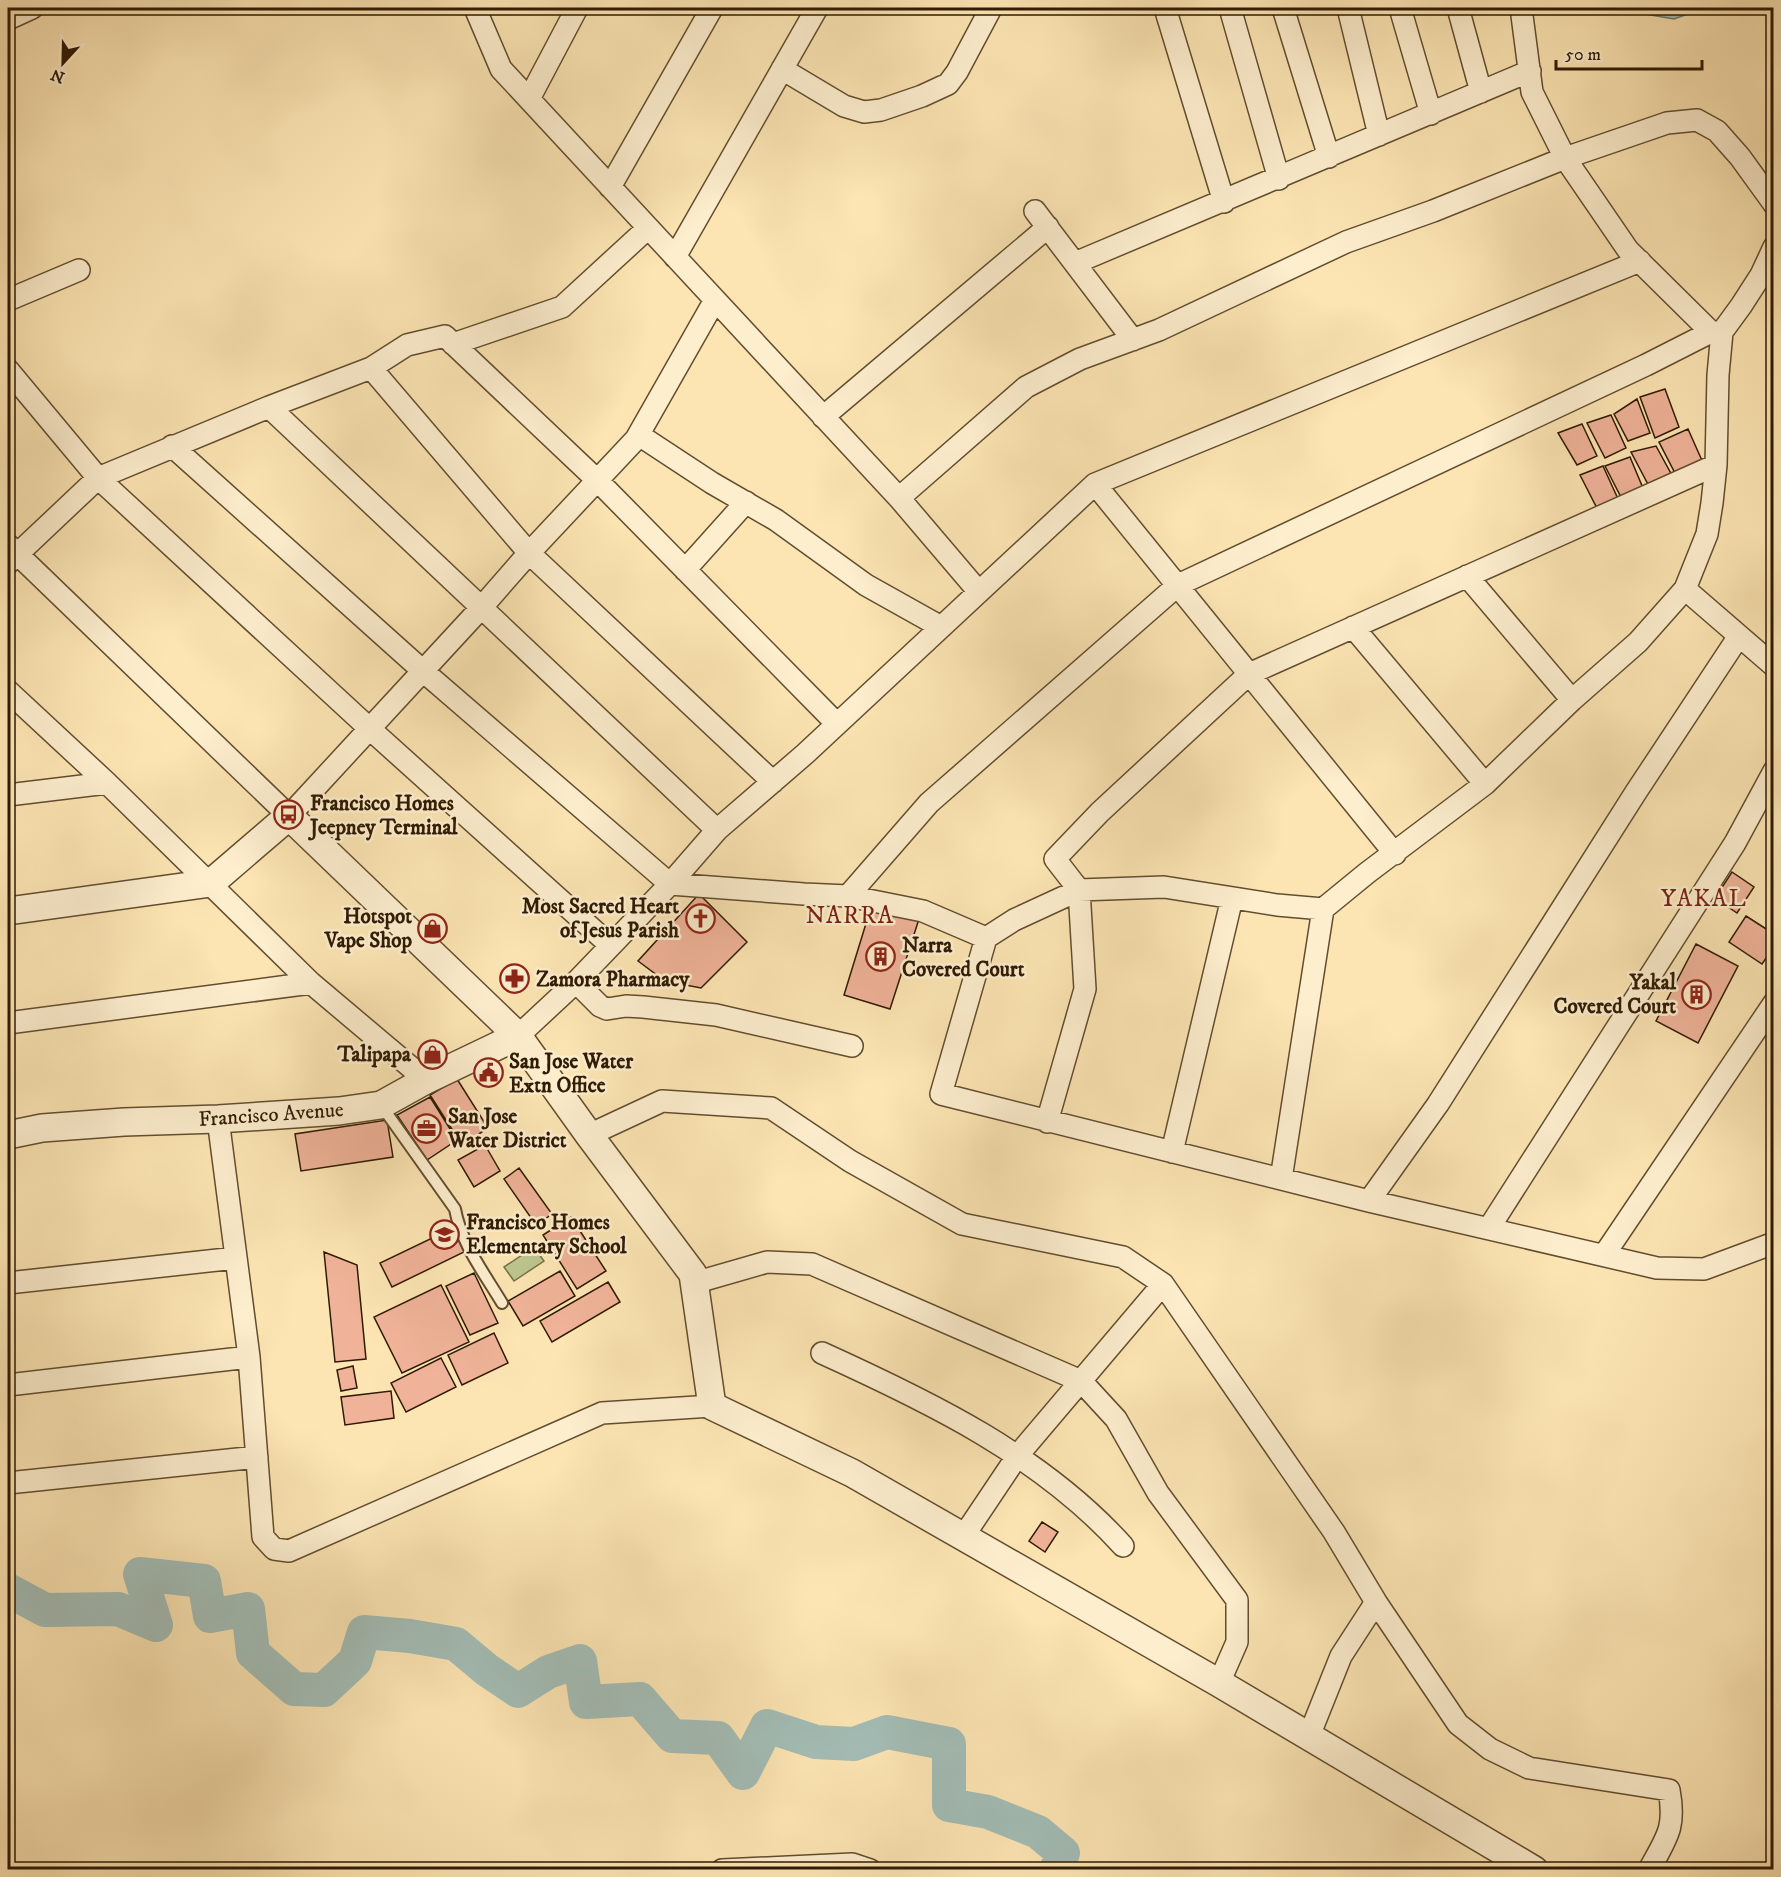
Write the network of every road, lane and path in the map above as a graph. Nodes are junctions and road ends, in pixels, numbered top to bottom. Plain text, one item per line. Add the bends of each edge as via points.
1 (32, 8) edge
2 (475, 8) edge
3 (577, 8) edge
4 (712, 8) edge
5 (817, 8) edge
6 (991, 8) edge
7 (1165, 8) edge
8 (1230, 8) edge
9 (1283, 8) edge
10 (1348, 8) edge
11 (1400, 8) edge
12 (1458, 8) edge
13 (1521, 8) edge
14 (8, 20) edge
15 (782, 69) junction
16 (1530, 71) junction
17 (1481, 92) junction
18 (529, 99) junction
19 (1431, 114) junction
20 (1379, 135) junction
21 (1329, 157) junction
22 (1564, 158) junction
23 (1278, 178) junction
24 (610, 187) junction
25 (1224, 202) junction
26 (1773, 204) edge
27 (648, 228) junction
28 (1773, 247) edge
29 (675, 257) junction
30 (1640, 261) junction
31 (1075, 263) junction
32 (79, 270) dead end
33 (11, 292) edge
34 (715, 300) junction
35 (1716, 332) junction
36 (1133, 340) junction
37 (453, 344) junction
38 (371, 368) junction
39 (8, 370) edge
40 (269, 407) junction
41 (824, 417) junction
42 (639, 435) junction
43 (172, 446) junction
44 (1716, 465) junction
45 (98, 478) junction
46 (598, 481) junction
47 (1095, 484) junction
48 (899, 498) junction
49 (746, 502) junction
50 (529, 553) junction
51 (10, 554) edge
52 (685, 570) junction
53 (1467, 576) junction
54 (1178, 585) junction
55 (1686, 589) junction
56 (979, 592) junction
57 (481, 608) junction
58 (941, 627) junction
59 (1353, 627) junction
60 (1739, 636) junction
61 (1773, 666) edge
62 (423, 671) junction
63 (1249, 674) junction
64 (8, 691) edge
65 (1572, 700) junction
66 (837, 724) junction
67 (370, 729) junction
68 (1773, 771) edge
69 (773, 782) junction
70 (107, 783) junction
71 (1485, 784) junction
72 (8, 795) edge
73 (290, 816) junction
74 (717, 830) junction
75 (1395, 854) junction
76 (211, 883) junction
77 (670, 884) junction
78 (1079, 890) junction
79 (848, 896) junction
80 (1232, 898) junction
81 (1323, 909) junction
82 (8, 911) edge
83 (986, 938) junction
84 (610, 945) junction
85 (576, 982) junction
86 (311, 983) junction
87 (1773, 1003) edge
88 (8, 1023) edge
89 (518, 1036) junction
90 (852, 1046) dead end
91 (426, 1080) junction
92 (381, 1105) junction
93 (218, 1119) junction
94 (1047, 1122) junction
95 (8, 1135) edge
96 (589, 1135) junction
97 (1172, 1152) junction
98 (1281, 1179) junction
99 (1369, 1201) junction
100 (1489, 1228) junction
101 (1773, 1243) edge
102 (1604, 1255) junction
103 (236, 1258) junction
104 (8, 1283) edge
105 (694, 1283) junction
106 (1163, 1284) junction
107 (502, 1303) dead end
108 (822, 1353) dead end
109 (249, 1357) junction
110 (1081, 1381) junction
111 (8, 1385) edge
112 (712, 1406) junction
113 (1018, 1455) junction
114 (257, 1457) junction
115 (8, 1483) edge
116 (963, 1537) junction
117 (1123, 1546) dead end
118 (1376, 1602) junction
119 (1219, 1683) junction
120 (1309, 1736) junction
121 (722, 1869) edge
122 (870, 1869) edge
123 (1534, 1869) edge
124 (1649, 1869) edge

1 - 14 street
2 - 18 street via 501,69
3 - 18 street
4 - 24 street
5 - 15 street
6 - 15 street via 948,84 881,110 864,112 844,106
7 - 25 street
8 - 23 street
9 - 21 street
10 - 20 street
11 - 19 street
12 - 17 street
13 - 16 street
15 - 29 street
16 - 17 street
16 - 22 street via 1532,92
17 - 19 street
18 - 24 street
19 - 20 street
20 - 21 street
21 - 23 street
22 - 26 street via 1667,123 1697,120 1717,131
22 - 30 street via 1628,250
22 - 36 street via 1346,242
23 - 25 street
24 - 27 street
25 - 31 street
27 - 29 street
27 - 37 street via 562,307
28 - 35 street via 1741,306
29 - 34 street
30 - 35 street
30 - 47 street
31 - 36 street
31 - 41 street via 1041,219
32 - 33 street
34 - 41 street
34 - 42 street
35 - 44 street
35 - 54 street
36 - 48 street via 1080,359 1026,387
37 - 38 street via 445,336 407,345
37 - 46 street
38 - 40 street
38 - 50 street
39 - 45 street
40 - 43 street
40 - 57 street
41 - 48 street
42 - 46 street
42 - 49 street
43 - 45 street
43 - 62 street
44 - 53 street
44 - 55 street via 1707,534
45 - 51 street
45 - 67 street
46 - 50 street
46 - 52 street
47 - 54 street
47 - 56 street
48 - 56 street
49 - 52 street
49 - 58 street via 866,585
50 - 57 street
50 - 69 street
51 - 73 street
52 - 66 street
53 - 59 street
53 - 65 street
54 - 63 street
54 - 79 street via 929,803
55 - 60 street
55 - 65 street via 1638,642
56 - 58 street
57 - 62 street
57 - 74 street
58 - 66 street
59 - 63 street
59 - 71 street
60 - 61 street
60 - 99 street via 1438,1104
62 - 67 street
62 - 77 street
63 - 75 street
63 - 78 street via 1055,858
64 - 70 street
65 - 71 street
66 - 69 street
67 - 73 street
67 - 84 street
68 - 100 street via 1735,843
69 - 74 street
70 - 72 street
70 - 76 street
71 - 75 street
73 - 76 street
73 - 89 street
74 - 77 street
75 - 81 street
76 - 82 street
76 - 86 street
77 - 79 street
77 - 84 street
78 - 80 street via 1164,887
78 - 83 street via 1014,920
78 - 94 street via 1085,989
79 - 83 street via 923,912
80 - 81 street
80 - 97 street
81 - 98 street
83 - 94 street via 941,1094
84 - 85 street
85 - 89 street
85 - 90 street via 607,1009 634,1006 716,1015
86 - 88 street
86 - 91 street
87 - 102 street
89 - 91 street, Francisco Avenue
89 - 96 street
91 - 92 street, Francisco Avenue
92 - 93 street, Francisco Avenue
92 - 107 lane via 455,1209 466,1244
93 - 95 street, Francisco Avenue via 42,1128
93 - 103 street
94 - 97 street
96 - 105 street via 693,1274
96 - 106 street via 662,1101 771,1107 850,1161 962,1224 1123,1257
97 - 98 street
98 - 99 street
99 - 100 street
100 - 102 street
101 - 102 street via 1704,1269 1657,1268
103 - 104 street
103 - 109 street
105 - 110 street via 767,1263 812,1264
105 - 112 street
106 - 110 street
106 - 118 street via 1334,1532
108 - 113 street via 869,1374
109 - 111 street
109 - 114 street
110 - 113 street
110 - 119 street via 1116,1419 1158,1493 1237,1600 1237,1642
112 - 114 street via 602,1413 289,1551 273,1549 263,1537
112 - 116 street via 852,1473
113 - 116 street
113 - 117 street via 1087,1510
114 - 115 street
116 - 119 street
118 - 120 street via 1341,1656
118 - 124 street via 1458,1724 1490,1749 1529,1768 1670,1790 1673,1811 1669,1833
119 - 120 street
120 - 123 street
121 - 122 street via 852,1864

